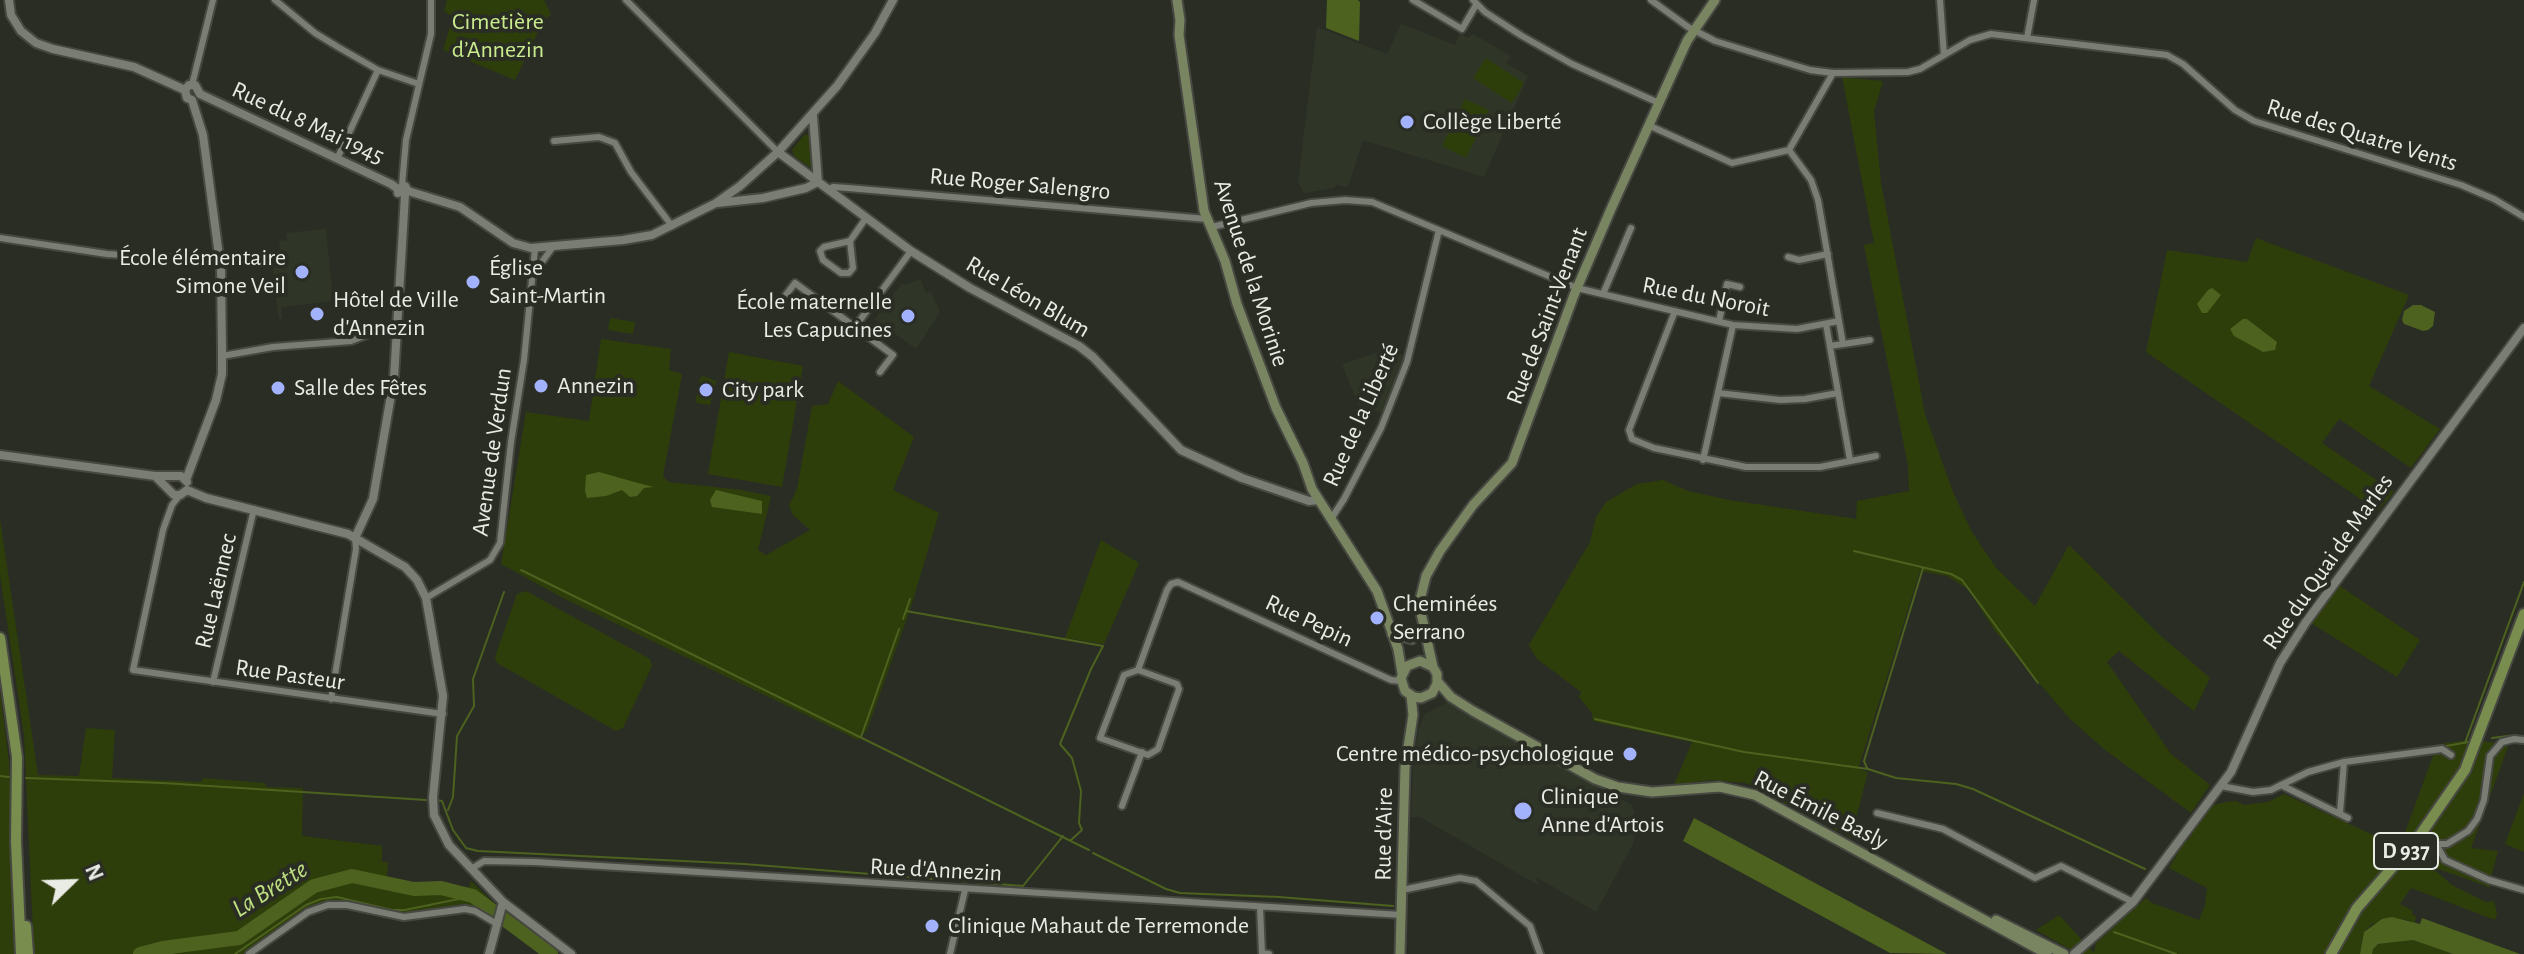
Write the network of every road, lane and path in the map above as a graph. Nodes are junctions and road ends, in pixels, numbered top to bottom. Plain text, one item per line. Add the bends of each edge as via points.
1 (9, 0) edge
2 (213, 0) edge
3 (275, 0) edge
4 (431, 0) edge
5 (626, 0) edge
6 (893, 0) edge
7 (1177, 0) edge
8 (1413, 0) edge
9 (1651, 0) edge
10 (1715, 0) edge
11 (1940, 0) edge
12 (2034, 0) edge
13 (1474, 2) edge
14 (1693, 30) junction
15 (2027, 38) junction
16 (1944, 55) junction
17 (378, 70) junction
18 (1836, 73) junction
19 (419, 84) junction
20 (188, 88) junction
21 (196, 97) junction
22 (1659, 103) junction
23 (813, 116) junction
24 (1648, 125) junction
25 (801, 128) junction
26 (813, 131) junction
27 (554, 141) dead end
28 (1789, 150) junction
29 (778, 152) junction
30 (337, 159) junction
31 (818, 182) junction
32 (403, 190) junction
33 (829, 190) junction
34 (716, 203) junction
35 (2524, 217) edge
36 (866, 218) junction
37 (1210, 223) junction
38 (672, 226) junction
39 (1631, 228) dead end
40 (1439, 230) junction
41 (0, 238) edge
42 (850, 241) junction
43 (543, 248) junction
44 (911, 251) junction
45 (1828, 254) junction
46 (1788, 257) dead end
47 (220, 261) junction
48 (534, 273) junction
49 (1740, 287) dead end
50 (1577, 288) junction
51 (1603, 294) junction
52 (782, 300) dead end
53 (1675, 311) junction
54 (1719, 321) junction
55 (1839, 321) junction
56 (397, 323) junction
57 (1826, 324) junction
58 (1733, 325) junction
59 (855, 327) junction
60 (2524, 328) edge
61 (1870, 340) dead end
62 (1843, 344) junction
63 (1830, 346) junction
64 (222, 356) junction
65 (880, 372) dead end
66 (1718, 393) junction
67 (1838, 393) junction
68 (0, 455) edge
69 (1876, 456) dead end
70 (1703, 460) junction
71 (1850, 460) junction
72 (192, 462) junction
73 (155, 476) junction
74 (174, 476) junction
75 (186, 480) junction
76 (168, 489) junction
77 (1312, 489) junction
78 (184, 493) junction
79 (1296, 496) junction
80 (1319, 500) junction
81 (172, 505) junction
82 (254, 509) junction
83 (1331, 519) junction
84 (355, 538) junction
85 (426, 598) junction
86 (2524, 614) edge
87 (1426, 633) junction
88 (1392, 634) junction
89 (0, 638) edge
90 (1398, 649) junction
91 (1416, 662) junction
92 (1433, 667) junction
93 (1138, 670) junction
94 (1402, 677) junction
95 (1437, 681) junction
96 (213, 682) junction
97 (1411, 695) junction
98 (1428, 695) junction
99 (1451, 697) junction
100 (331, 699) junction
101 (443, 714) junction
102 (1413, 715) junction
103 (2524, 740) edge
104 (1142, 752) junction
105 (2451, 755) dead end
106 (2344, 762) junction
107 (2281, 785) junction
108 (2221, 786) junction
109 (1122, 806) dead end
110 (18, 808) junction
111 (1877, 813) dead end
112 (2340, 813) junction
113 (2348, 818) dead end
114 (2418, 838) junction
115 (2436, 844) junction
116 (471, 869) junction
117 (965, 890) junction
118 (1407, 890) junction
119 (2524, 890) edge
120 (1949, 899) junction
121 (2133, 902) junction
122 (502, 904) junction
123 (1260, 907) junction
124 (1402, 915) junction
125 (497, 923) junction
126 (2092, 939) junction
127 (2045, 953) edge
128 (21, 954) edge
129 (28, 954) edge
130 (249, 954) edge
131 (489, 954) edge
132 (571, 954) edge
133 (950, 954) edge
134 (1269, 954) edge
135 (1400, 954) edge
136 (1540, 954) edge
137 (2055, 954) edge
138 (2064, 954) edge
139 (2074, 954) edge
140 (2088, 954) edge
141 (2331, 954) edge

1 - 20 street via 21,31 36,43 134,67
2 - 20 street
3 - 17 street via 315,33
4 - 19 street via 431,34
5 - 29 street
6 - 23 street
7 - 37 main road, Avenue de la Morinie via 1200,193
8 - 13 street via 1462,29
9 - 14 street, Rue des Quatre Vents
10 - 14 main road, Rue de Saint-Venant
11 - 16 street
12 - 15 street
13 - 22 street via 1572,64
14 - 18 street, Rue des Quatre Vents via 1810,70
14 - 22 main road, Rue de Saint-Venant
15 - 16 street, Rue des Quatre Vents via 1991,34
15 - 35 street, Rue des Quatre Vents via 2167,55 2254,121 2461,185
16 - 18 street, Rue des Quatre Vents via 1908,72
17 - 19 street
17 - 30 street
18 - 28 street
19 - 32 street via 406,140
20 - 21 street via 185,96
20 - 21 street via 198,87
21 - 30 street, Rue du 8 Mai 1945
21 - 47 street
22 - 24 main road, Rue de Saint-Venant
23 - 25 street
23 - 26 street
24 - 28 street via 1732,163
24 - 50 main road, Rue de Saint-Venant
25 - 26 street
25 - 29 street
26 - 31 street
27 - 38 street via 599,137 615,143
28 - 45 street via 1811,180
29 - 31 street, Rue Léon Blum
29 - 34 street
30 - 32 street, Rue du 8 Mai 1945
31 - 33 street, Rue Léon Blum
31 - 34 street via 763,198
32 - 43 street, Rue du 8 Mai 1945 via 460,207 513,243
32 - 56 street
33 - 36 street, Rue Léon Blum
33 - 37 street, Rue Roger Salengro via 864,189
34 - 38 street
36 - 42 street
36 - 44 street, Rue Léon Blum
37 - 40 street, Rue Roger Salengro via 1345,200 1376,203
37 - 77 main road, Avenue de la Morinie via 1276,408
38 - 43 street via 643,238
39 - 51 street
40 - 50 street, Rue du Noroit
40 - 83 street, Rue de la Liberté via 1407,362 1381,428
41 - 47 street via 107,254
42 - 42 street via 820,251 823,260 841,273 853,268
43 - 48 street, Avenue de Verdun
43 - 48 street, Avenue de Verdun
44 - 59 street
44 - 79 street, Rue Léon Blum via 1079,346 1181,450
45 - 46 street
45 - 55 street
47 - 64 street
48 - 85 street, Avenue de Verdun via 500,543 490,560
49 - 54 street via 1727,284
50 - 51 street, Rue du Noroit
50 - 87 main road, Rue de Saint-Venant via 1512,463 1474,503 1426,576 1419,604
51 - 53 street, Rue du Noroit
52 - 59 street via 795,283
53 - 54 street, Rue du Noroit
53 - 70 street via 1629,430 1632,439
54 - 58 street, Rue du Noroit
55 - 57 street, Rue du Noroit
55 - 62 street
56 - 64 street via 351,341
56 - 84 street via 394,378 373,499
57 - 58 street, Rue du Noroit via 1772,330
57 - 63 street
58 - 66 street
59 - 65 street via 893,355
60 - 108 street, Rue du Quai de Marles via 2306,622 2280,663
61 - 62 street
62 - 63 street
63 - 67 street
64 - 72 street via 216,400
66 - 67 street via 1780,400
66 - 70 street
67 - 71 street
68 - 73 street
69 - 71 street
70 - 71 street via 1781,469
72 - 74 street
72 - 75 street
73 - 74 street
73 - 76 street
74 - 75 street
74 - 76 street
75 - 78 street
76 - 78 street
76 - 81 street
77 - 79 street
77 - 80 main road, Avenue de la Morinie
78 - 81 street
78 - 82 street
79 - 80 street, Rue Léon Blum
80 - 83 main road
81 - 96 street, Rue Pasteur via 133,670
82 - 84 street
82 - 96 street, Rue Laënnec
83 - 88 main road via 1377,591
84 - 85 street via 405,567
84 - 100 street
85 - 101 street
86 - 114 main road, D 937 via 2465,770
87 - 88 main road via 1412,639
87 - 91 main road, Rue de Saint-Venant
87 - 92 main road, Rue de Saint-Venant
88 - 90 main road
89 - 110 main road via 14,731
90 - 91 main road
90 - 94 main road
91 - 92 main road
91 - 94 main road
92 - 95 main road
93 - 94 street, Rue Pepin via 1171,584 1178,582 1391,680
93 - 104 street via 1124,675 1100,738
93 - 104 street via 1179,689 1158,749 1148,755
94 - 97 main road via 1403,688
95 - 98 main road
95 - 99 main road, Rue Émile Basly
96 - 100 street, Rue Pasteur
97 - 98 main road
97 - 102 main road, Rue d'Aire
98 - 99 main road, Rue Émile Basly
98 - 102 main road, Rue d'Aire
99 - 120 main road, Rue Émile Basly via 1618,787 1652,792 1720,787 1755,795
100 - 101 street, Rue Pasteur
101 - 116 street via 434,815 449,845
102 - 118 main road, Rue d'Aire via 1405,768
103 - 115 street via 2502,742 2490,756 2484,800 2468,831 2447,844
104 - 109 street
105 - 106 street via 2442,749
106 - 107 street
106 - 112 street
107 - 108 street via 2253,792
107 - 112 street
108 - 121 street, Rue du Quai de Marles
110 - 128 main road
110 - 129 main road
111 - 121 street via 1943,829 2035,878 2061,866
112 - 113 street
114 - 115 street
114 - 141 main road, D 937 via 2357,908
115 - 119 street via 2445,860
116 - 117 street, Rue d'Annezin via 484,861 535,862
116 - 122 street
117 - 123 street, Rue d'Annezin
117 - 133 street
118 - 124 main road, Rue d'Aire
118 - 136 street via 1460,878 1476,881 1530,926
120 - 127 main road, Rue Émile Basly
120 - 138 main road, Rue Émile Basly
121 - 126 street, Rue du Quai de Marles
122 - 125 street
122 - 132 street
123 - 124 street, Rue d'Annezin
123 - 134 street via 1262,953
124 - 135 main road, Rue d'Aire
125 - 130 street via 465,909 404,917 328,905 308,912
125 - 131 street
126 - 139 street, Rue du Quai de Marles
126 - 140 street
127 - 137 street

